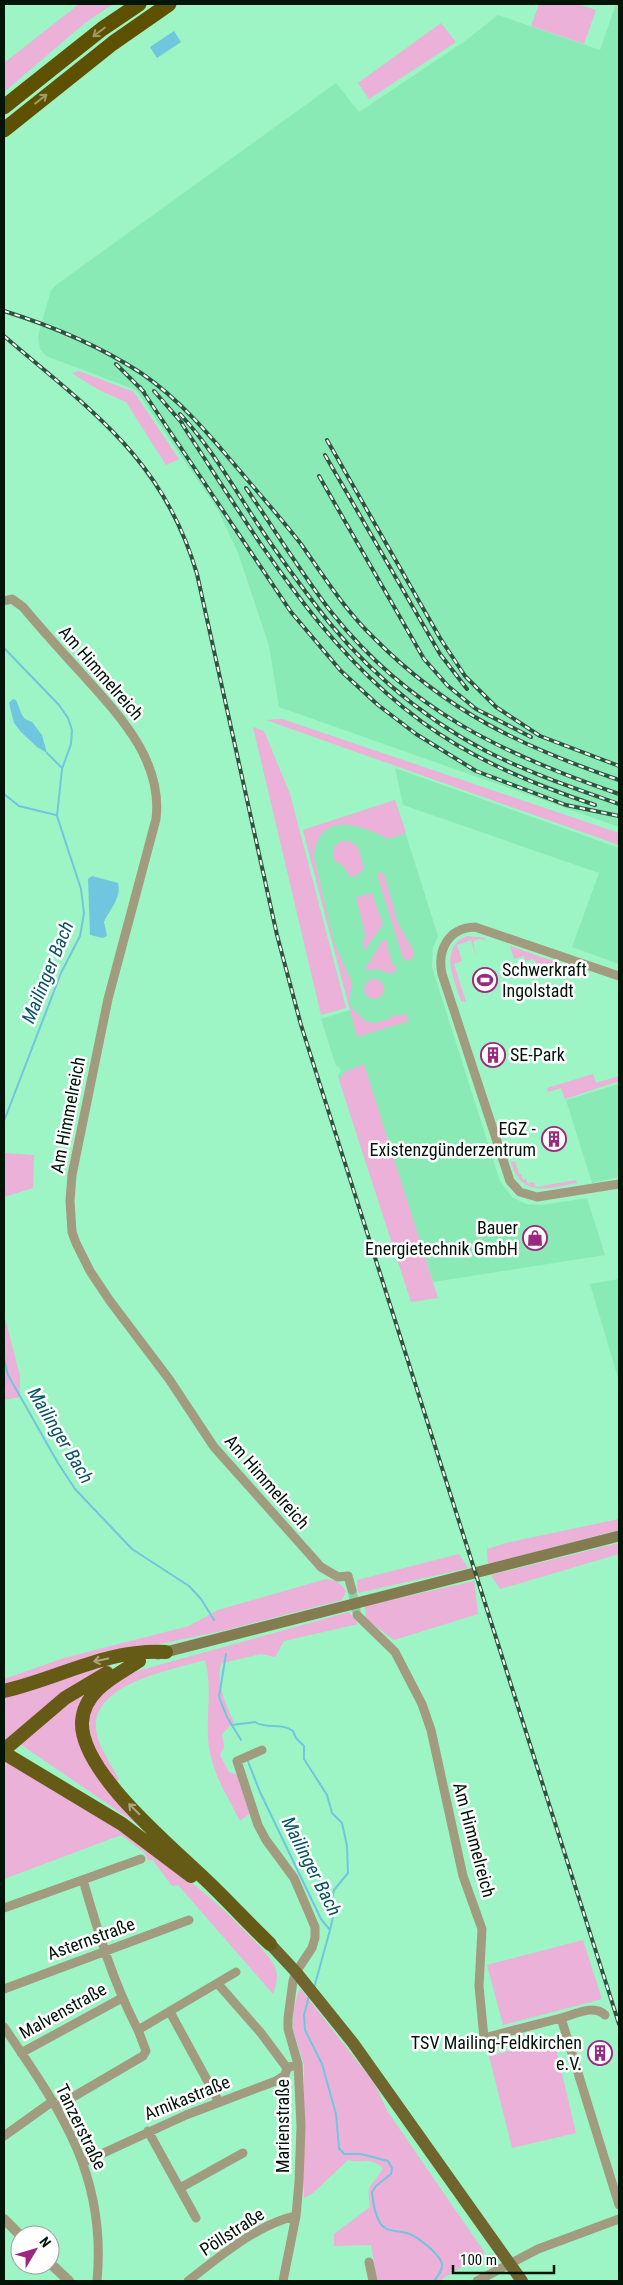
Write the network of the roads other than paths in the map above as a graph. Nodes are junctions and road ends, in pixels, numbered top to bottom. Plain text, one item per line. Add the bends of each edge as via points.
1 (139, 4) edge
2 (169, 4) edge
3 (4, 107) edge
4 (4, 130) edge
5 (8, 600) edge
6 (619, 976) edge
7 (619, 1184) edge
8 (619, 1536) edge
9 (352, 1590) tunnel mouth
10 (357, 1614) tunnel mouth
11 (166, 1652) junction
12 (139, 1661) junction
13 (4, 1691) edge
14 (4, 1745) edge
15 (262, 1750) dead end
16 (4, 1751) edge
17 (141, 1859) dead end
18 (83, 1880) junction
19 (206, 1880) junction
20 (4, 1908) edge
21 (189, 1920) dead end
22 (255, 1930) junction
23 (270, 1944) joint
24 (104, 1952) junction
25 (236, 1972) dead end
26 (300, 1977) junction
27 (218, 1984) junction
28 (4, 1989) edge
29 (122, 1998) junction
30 (170, 2012) junction
31 (605, 2015) dead end
32 (561, 2018) junction
33 (4, 2027) edge
34 (138, 2030) junction
35 (21, 2053) junction
36 (298, 2064) junction
37 (287, 2068) junction
38 (219, 2102) junction
39 (55, 2104) junction
40 (148, 2131) junction
41 (4, 2136) edge
42 (243, 2153) dead end
43 (84, 2162) junction
44 (180, 2188) junction
45 (619, 2205) edge
46 (296, 2216) junction
47 (196, 2218) dead end
48 (619, 2219) edge
49 (370, 2262) dead end
50 (60, 2272) edge
51 (70, 2281) edge
52 (97, 2281) edge
53 (188, 2281) edge
54 (283, 2281) edge
55 (373, 2281) edge
56 (477, 2281) edge
57 (522, 2281) edge

1 -> 3 highway via 102,29
4 -> 2 highway via 112,43
5 - 9 street, Am Himmelreich via 23,607 126,725 147,762 158,802 108,999 72,1175 70,1221 76,1243 110,1301 169,1379 214,1447 321,1567 338,1577 348,1576
6 - 7 street via 475,927 452,934 440,958 442,974 510,1181 520,1192 537,1197
8 - 11 main road
10 - 32 street, Am Himmelreich via 395,1652 422,1704 431,1730 463,1876 482,1929 479,1986 484,2038
11 - 12 main road
11 -> 13 highway via 144,1651 91,1662
12 - 16 highway via 104,1674 74,1691
19 -> 12 highway via 118,1794 98,1767 85,1741 82,1722 94,1692
14 - 19 highway via 90,1795
15 - 26 street via 237,1762 258,1825 294,1878 313,1919 315,1938
16 - 22 highway via 122,1824
17 - 18 street
18 - 20 street
18 - 24 street
19 - 22 highway
21 - 24 street, Asternstraße
22 - 23 highway
23 - 26 main road
24 - 28 street, Asternstraße
24 - 29 street
25 - 27 street
26 - 36 street, Marienstraße via 292,1990 288,2029
26 - 57 main road via 353,2043
27 - 30 street
27 - 37 street
29 - 34 street
29 - 35 street, Malvenstraße
30 - 34 street
30 - 38 street
31 - 32 street via 594,2009
32 - 45 street
33 - 35 street, Tanzerstraße
34 - 39 street via 145,2044 143,2056
35 - 39 street, Tanzerstraße
36 - 37 street, Arnikastraße
36 - 46 street, Marienstraße via 301,2126
37 - 38 street, Arnikastraße via 285,2075 276,2081
38 - 40 street, Arnikastraße
39 - 41 street
39 - 43 street, Tanzerstraße
40 - 43 street, Arnikastraße
40 - 44 street
42 - 44 street
43 - 52 street, Tanzerstraße via 97,2216
44 - 47 street
46 - 53 street, Pöllstraße via 272,2224
46 - 54 street, Marienstraße
48 - 56 street via 526,2255
49 - 55 street
50 - 51 street

